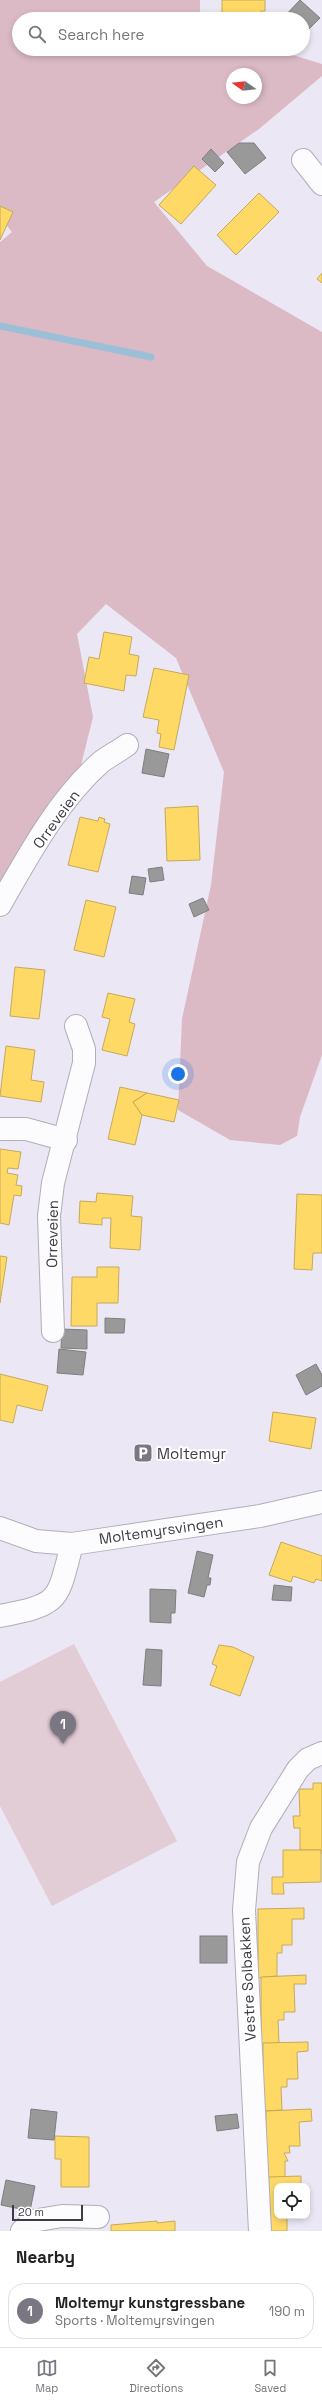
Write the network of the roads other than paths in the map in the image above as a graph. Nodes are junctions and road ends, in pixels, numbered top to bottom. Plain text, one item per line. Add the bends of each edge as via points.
1 (303, 160) dead end
2 (322, 184) edge
3 (127, 745) dead end
4 (0, 905) edge
5 (76, 1026) dead end
6 (0, 1128) edge
7 (66, 1140) junction
8 (53, 1331) dead end
9 (322, 1502) edge
10 (0, 1528) edge
11 (72, 1544) junction
12 (0, 1616) edge
13 (322, 1753) edge
14 (98, 2218) dead end
15 (22, 2231) edge
16 (260, 2231) edge

1 - 2 street
3 - 4 street, Orreveien via 101,762 67,800
5 - 7 street, Orreveien via 84,1048 84,1063
6 - 7 street via 26,1129
7 - 8 street, Orreveien via 53,1183 49,1216
9 - 11 street, Moltemyrsvingen via 260,1516
10 - 11 street, Moltemyrsvingen via 36,1541
11 - 12 street via 60,1589 53,1599 36,1609
13 - 16 street, Vestre Solbakken via 308,1759 298,1769 261,1828 248,1862 244,1910
14 - 15 street via 62,2216 32,2221

